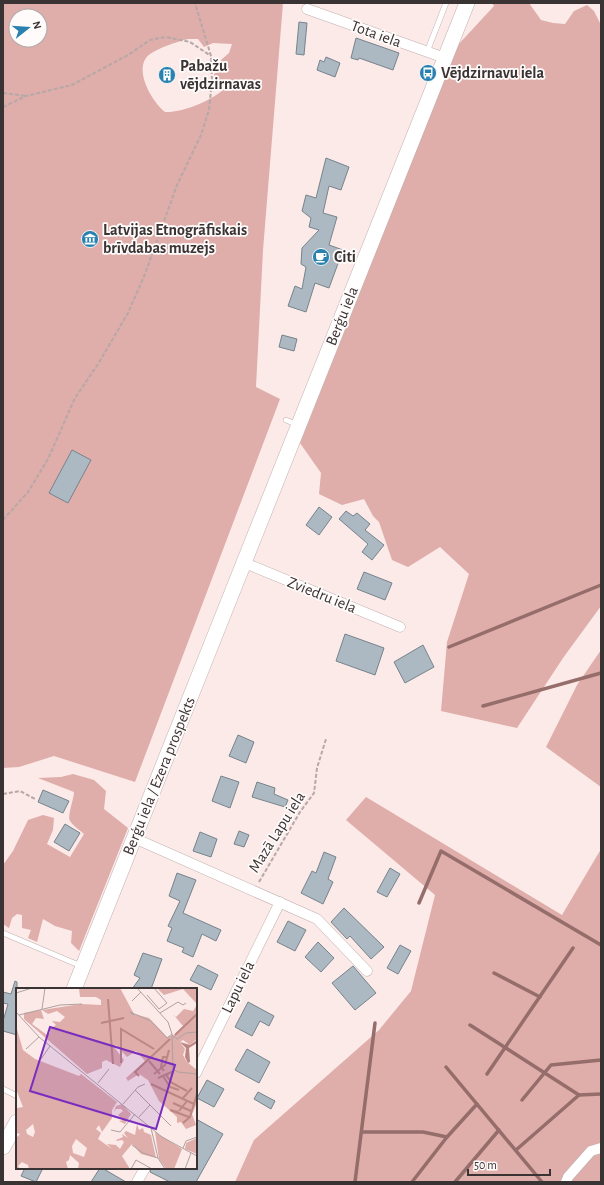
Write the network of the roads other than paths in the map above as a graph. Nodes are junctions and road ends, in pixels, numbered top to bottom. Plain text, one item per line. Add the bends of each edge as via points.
1 (446, 3) edge
2 (467, 3) edge
3 (307, 9) dead end
4 (427, 52) junction
5 (445, 58) junction
6 (245, 563) junction
7 (400, 627) dead end
8 (134, 838) junction
9 (280, 902) junction
10 (3, 933) edge
11 (82, 967) junction
12 (367, 971) dead end
13 (74, 988) edge
14 (197, 1069) edge
15 (3, 1088) edge
16 (16, 1095) edge
17 (16, 1123) edge
18 (3, 1136) edge
19 (3, 1147) edge
20 (601, 1148) edge
21 (144, 1169) edge
22 (137, 1182) edge
23 (566, 1182) edge

1 - 4 lane
2 - 5 main road, Berģu iela
3 - 4 street, Tota iela
4 - 5 street, Tota iela
5 - 6 main road, Berģu iela via 293,423
6 - 7 street, Zviedru iela
6 - 8 main road, Berģu iela / Ezera prospekts
8 - 9 street
8 - 11 main road, Berģu iela / Ezera prospekts
9 - 12 street via 317,919
9 - 14 street, Lapu iela
10 - 11 lane
11 - 13 main road, Berģu iela / Ezera prospekts
15 - 16 lane
17 - 18 main road
17 - 19 main road
20 - 23 street via 592,1151 568,1176
21 - 22 street

